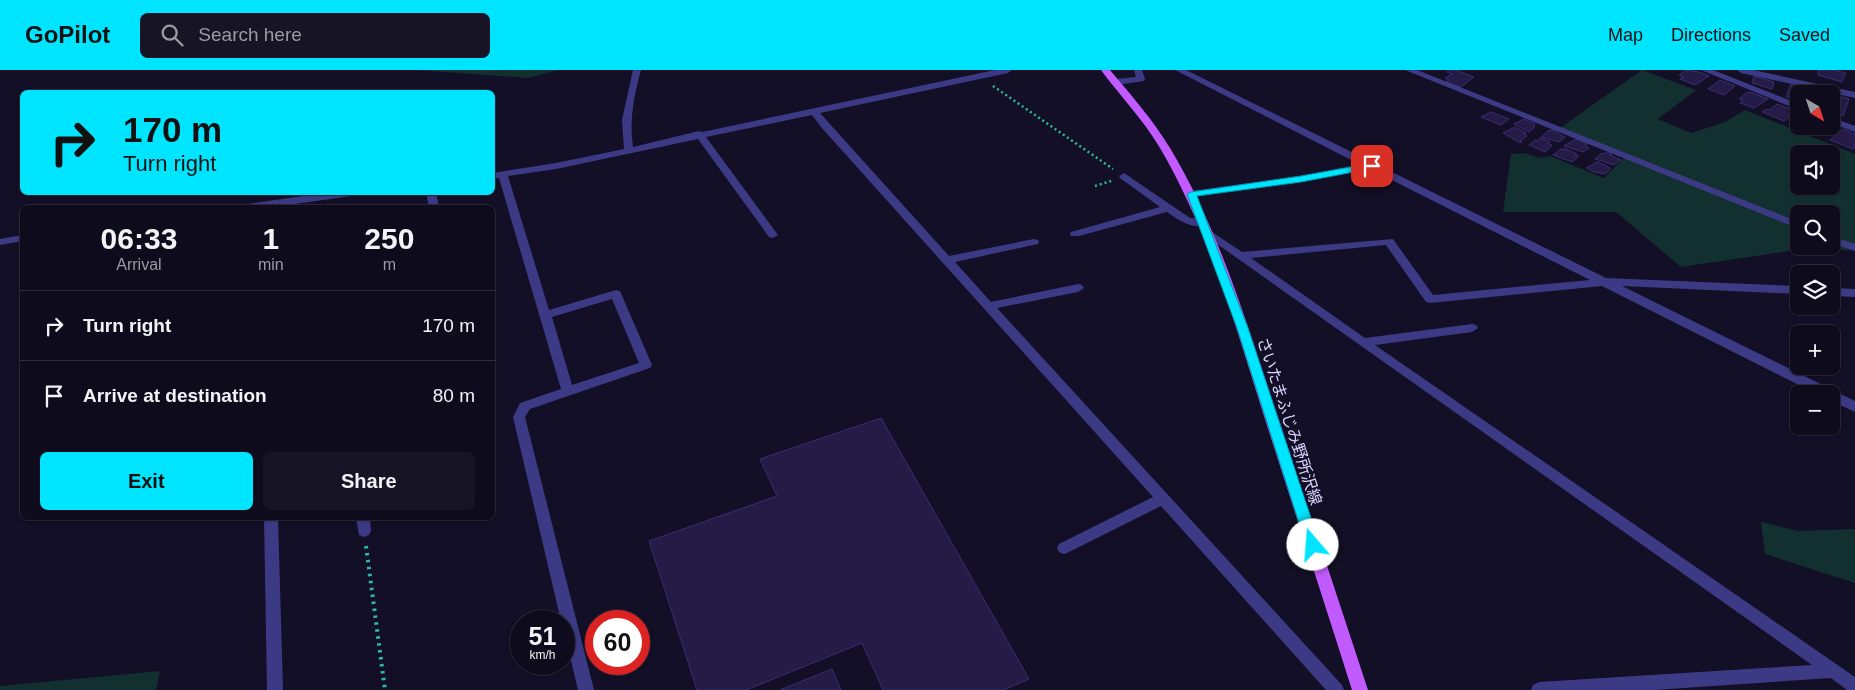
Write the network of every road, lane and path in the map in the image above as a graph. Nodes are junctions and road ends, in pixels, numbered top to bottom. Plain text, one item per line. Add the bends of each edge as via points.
1 (637, 70) edge
2 (1008, 70) edge
3 (1105, 70) edge
4 (1138, 70) edge
5 (1179, 70) edge
6 (1409, 70) edge
7 (1705, 70) edge
8 (1741, 70) edge
9 (1800, 72) dead end
10 (1780, 74) edge
11 (980, 77) junction
12 (1116, 82) junction
13 (1796, 82) junction
14 (1855, 95) edge
15 (1790, 103) edge
16 (813, 110) junction
17 (1840, 123) edge
18 (1855, 129) edge
19 (699, 134) junction
20 (629, 149) junction
21 (1372, 166) junction
22 (498, 176) edge
23 (1124, 176) junction
24 (1095, 186) dead end
25 (1191, 194) junction
26 (337, 195) edge
27 (330, 196) junction
28 (272, 205) edge
29 (331, 205) edge
30 (1168, 208) junction
31 (1790, 222) edge
32 (1206, 228) junction
33 (1075, 234) dead end
34 (773, 235) dead end
35 (20, 238) edge
36 (0, 242) edge
37 (1034, 242) dead end
38 (1840, 242) edge
39 (1855, 248) edge
40 (1240, 256) junction
41 (947, 260) junction
42 (1607, 282) junction
43 (1078, 288) dead end
44 (1790, 290) edge
45 (1840, 292) edge
46 (1855, 293) edge
47 (988, 306) junction
48 (546, 315) junction
49 (1472, 328) dead end
50 (1363, 342) junction
51 (1812, 385) edge
52 (568, 392) junction
53 (1840, 399) edge
54 (1855, 407) edge
55 (1162, 499) junction
56 (271, 520) edge
57 (364, 524) edge
58 (1064, 548) dead end
59 (1833, 671) junction
60 (1855, 686) edge
61 (275, 690) edge
62 (385, 690) edge
63 (586, 690) edge
64 (1336, 690) edge
65 (1360, 690) edge
66 (1539, 690) edge

1 - 20 street via 629,109
2 - 11 street
3 - 12 main road, さいたまふじみ野所沢線
4 - 12 street via 1141,79
5 - 21 street
6 - 31 street
7 - 15 street
8 - 10 street
9 - 13 street
10 - 13 street
11 - 16 street
11 - 23 path
12 - 25 main road, さいたまふじみ野所沢線 via 1166,146
13 - 14 street
16 - 19 street
16 - 41 street
17 - 18 street
19 - 20 street
19 - 34 street
20 - 22 street
21 - 25 street
21 - 42 street
22 - 48 street
23 - 24 path
23 - 30 street
25 - 32 main road, さいたまふじみ野所沢線
26 - 27 street
27 - 28 street
27 - 29 street
30 - 32 street via 1187,221
30 - 33 street
32 - 40 street
32 - 65 main road, さいたまふじみ野所沢線 via 1242,328
35 - 36 street
37 - 41 street
38 - 39 street
40 - 42 street via 1389,241 1430,299
40 - 50 street
41 - 47 street
42 - 44 street
42 - 51 street
43 - 47 street
45 - 46 street
47 - 55 street
48 - 52 street
48 - 52 street via 616,294 646,366
49 - 50 street
50 - 59 street
52 - 63 street via 525,406 519,417
53 - 54 street
55 - 58 street
55 - 64 street
56 - 61 street
57 - 62 path
59 - 60 street
59 - 66 street

